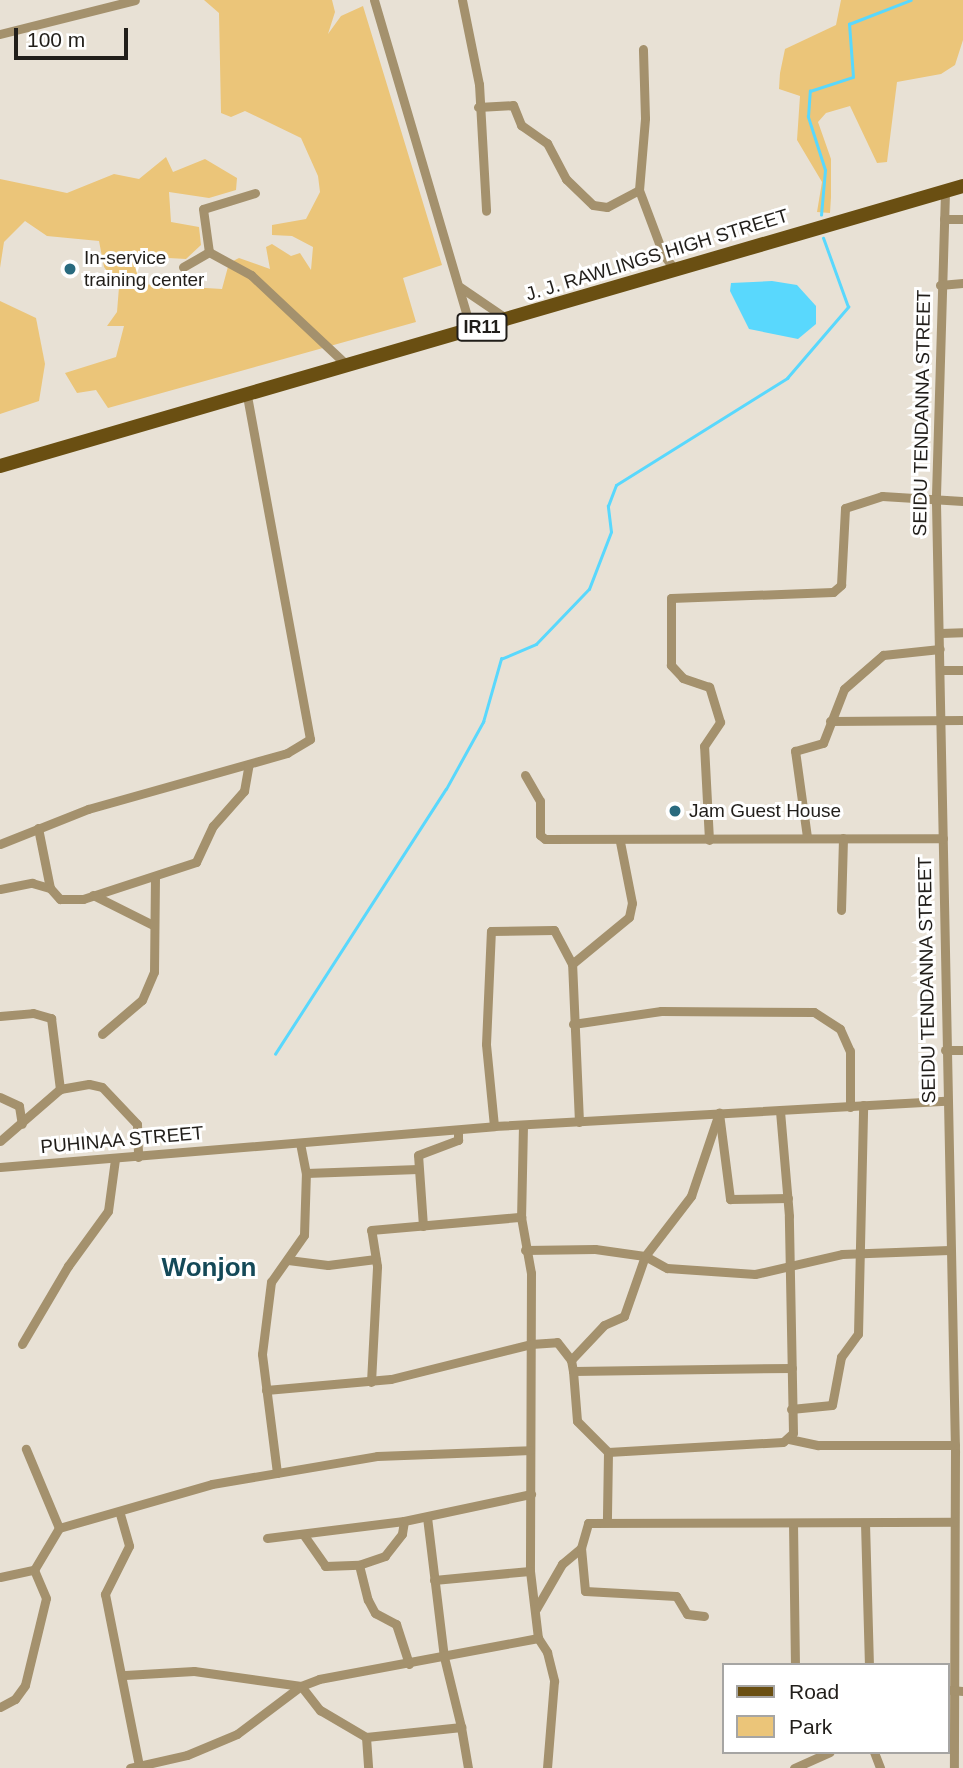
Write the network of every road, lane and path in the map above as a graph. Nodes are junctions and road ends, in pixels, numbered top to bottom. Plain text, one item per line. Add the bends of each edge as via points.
1 (135, 0) edge
2 (374, 0) edge
3 (462, 0) edge
4 (0, 34) edge
5 (643, 49) dead end
6 (478, 107) junction
7 (963, 186) edge
8 (639, 190) junction
9 (945, 191) junction
10 (255, 193) dead end
11 (486, 211) dead end
12 (944, 219) junction
13 (963, 219) edge
14 (209, 253) junction
15 (183, 267) dead end
16 (676, 271) junction
17 (963, 284) edge
18 (940, 285) junction
19 (460, 287) junction
20 (509, 319) junction
21 (471, 330) junction
22 (347, 365) junction
23 (247, 396) junction
24 (0, 466) edge
25 (963, 501) edge
26 (936, 503) junction
27 (963, 632) edge
28 (940, 633) junction
29 (940, 649) junction
30 (940, 670) junction
31 (963, 670) edge
32 (940, 720) junction
33 (963, 720) edge
34 (830, 721) junction
35 (249, 764) junction
36 (525, 775) dead end
37 (38, 828) junction
38 (807, 837) junction
39 (843, 838) junction
40 (943, 838) junction
41 (709, 840) junction
42 (620, 842) junction
43 (0, 844) edge
44 (155, 878) junction
45 (50, 888) junction
46 (0, 889) edge
47 (92, 894) junction
48 (841, 910) dead end
49 (153, 925) junction
50 (572, 964) junction
51 (0, 1016) edge
52 (573, 1024) junction
53 (102, 1034) dead end
54 (963, 1050) edge
55 (945, 1051) junction
56 (60, 1089) junction
57 (0, 1097) edge
58 (945, 1101) junction
59 (863, 1105) junction
60 (850, 1107) junction
61 (780, 1110) junction
62 (719, 1113) junction
63 (579, 1122) junction
64 (22, 1124) junction
65 (523, 1125) junction
66 (494, 1126) junction
67 (458, 1131) junction
68 (0, 1141) edge
69 (300, 1143) junction
70 (138, 1157) junction
71 (116, 1159) junction
72 (0, 1167) edge
73 (418, 1170) junction
74 (306, 1173) junction
75 (788, 1198) junction
76 (521, 1217) junction
77 (423, 1226) junction
78 (525, 1250) junction
79 (949, 1250) junction
80 (858, 1253) junction
81 (645, 1256) junction
82 (376, 1259) junction
83 (288, 1260) junction
84 (789, 1265) junction
85 (952, 1279) junction
86 (963, 1279) edge
87 (22, 1343) dead end
88 (531, 1344) junction
89 (571, 1360) junction
90 (792, 1368) junction
91 (573, 1371) junction
92 (371, 1381) junction
93 (266, 1390) junction
94 (791, 1409) junction
95 (789, 1439) junction
96 (26, 1449) dead end
97 (530, 1450) junction
98 (958, 1451) edge
99 (608, 1452) junction
100 (277, 1473) junction
101 (531, 1494) junction
102 (120, 1514) junction
103 (426, 1517) junction
104 (607, 1519) junction
105 (404, 1521) junction
106 (865, 1522) junction
107 (954, 1522) junction
108 (793, 1523) junction
109 (59, 1528) junction
110 (303, 1534) junction
111 (267, 1538) dead end
112 (581, 1548) junction
113 (359, 1565) junction
114 (34, 1570) junction
115 (530, 1571) junction
116 (0, 1577) edge
117 (434, 1580) junction
118 (536, 1609) junction
119 (704, 1616) dead end
120 (538, 1638) junction
121 (444, 1657) junction
122 (795, 1663) edge
123 (869, 1663) edge
124 (409, 1664) junction
125 (125, 1675) junction
126 (301, 1686) junction
127 (951, 1690) junction
128 (963, 1691) edge
129 (0, 1707) edge
130 (460, 1727) junction
131 (366, 1737) junction
132 (810, 1756) edge
133 (134, 1767) edge
134 (368, 1768) edge
135 (468, 1768) edge
136 (547, 1768) edge
137 (794, 1768) edge
138 (954, 1768) edge

1 - 4 street
2 - 19 street
3 - 6 street
5 - 8 street via 645,118
6 - 8 street via 513,105 522,125 547,143 566,179 593,205 607,207
6 - 11 street
7 - 9 main road, J. J. RAWLINGS HIGH STREET / IR11
8 - 16 street via 663,254
9 - 12 street, SEIDU TENDANNA STREET
9 - 16 main road, J. J. RAWLINGS HIGH STREET / IR11
10 - 14 street via 203,209
12 - 13 street
12 - 18 street, SEIDU TENDANNA STREET
14 - 15 street
14 - 22 street via 251,275
16 - 20 main road, J. J. RAWLINGS HIGH STREET / IR11
17 - 18 street
18 - 26 street, SEIDU TENDANNA STREET
19 - 20 street
19 - 21 street
20 - 21 main road, J. J. RAWLINGS HIGH STREET / IR11
21 - 22 main road, J. J. RAWLINGS HIGH STREET / IR11
22 - 23 main road, J. J. RAWLINGS HIGH STREET / IR11
23 - 24 main road, J. J. RAWLINGS HIGH STREET / IR11
23 - 35 street via 313,732 287,753
25 - 26 street
26 - 28 street, SEIDU TENDANNA STREET
26 - 41 street via 881,496 845,508 841,585 833,592 671,598 671,665 683,678 709,687 720,722 704,746
27 - 28 street
28 - 29 street, SEIDU TENDANNA STREET
29 - 30 street, SEIDU TENDANNA STREET
29 - 34 street via 887,652 849,682
30 - 31 street
30 - 32 street, SEIDU TENDANNA STREET
32 - 33 street
32 - 34 street
32 - 40 street, SEIDU TENDANNA STREET
34 - 38 street via 823,743 795,751
35 - 37 street via 152,789
35 - 44 street via 244,791 213,826 201,856
36 - 42 street via 540,801 540,835 545,839
37 - 43 street
37 - 45 street
38 - 39 street
38 - 41 street
39 - 40 street
39 - 48 street
40 - 55 street, SEIDU TENDANNA STREET
41 - 42 street
42 - 50 street via 632,902 629,917
44 - 47 street
44 - 49 street
45 - 46 street via 32,883
45 - 47 street via 60,899
47 - 49 street
49 - 53 street via 154,972 146,993
50 - 52 street
50 - 66 street via 554,930 491,931 486,1044
51 - 56 street via 33,1013 51,1018
52 - 60 street via 661,1011 814,1012 840,1029 850,1051
52 - 63 street
54 - 55 street
55 - 58 street, SEIDU TENDANNA STREET
56 - 64 street
56 - 70 street via 102,1087 136,1124
57 - 64 street via 19,1106
58 - 59 street, PUHINAA STREET
58 - 79 street, SEIDU TENDANNA STREET
59 - 60 street, PUHINAA STREET
59 - 80 street
60 - 61 street, PUHINAA STREET
61 - 62 street, PUHINAA STREET
61 - 75 street
62 - 63 street, PUHINAA STREET
62 - 75 street via 730,1199
62 - 81 street via 691,1196
63 - 65 street, PUHINAA STREET
64 - 68 street
65 - 66 street, PUHINAA STREET
65 - 76 street
66 - 67 street, PUHINAA STREET
67 - 69 street, PUHINAA STREET
67 - 73 street via 458,1140 418,1155
69 - 70 street, PUHINAA STREET
69 - 74 street
70 - 71 street, PUHINAA STREET
71 - 72 street, PUHINAA STREET
71 - 87 street via 108,1211 68,1265
73 - 74 street
73 - 77 street
74 - 83 street via 304,1235
75 - 84 street
76 - 77 street
76 - 78 street
77 - 82 street via 371,1230
78 - 81 street via 595,1249
78 - 88 street via 531,1273
79 - 80 street
79 - 85 street, SEIDU TENDANNA STREET
80 - 84 street
80 - 94 street via 858,1334 841,1357 832,1405
81 - 84 street via 667,1268 727,1273 755,1274
81 - 89 street via 624,1316 604,1325
82 - 83 street via 328,1265
82 - 92 street
83 - 93 street via 271,1282 262,1354
84 - 90 street
85 - 86 street
85 - 98 street, SEIDU TENDANNA STREET
88 - 89 street via 557,1342
88 - 92 street
88 - 97 street
89 - 91 street
90 - 91 street
90 - 94 street
91 - 99 street via 577,1421
92 - 93 street
93 - 100 street
94 - 95 street via 796,1424
95 - 98 street via 818,1445
95 - 99 street
96 - 109 street
97 - 100 street via 377,1456
97 - 101 street
98 - 107 street, SEIDU TENDANNA STREET
99 - 104 street
100 - 102 street via 212,1485
101 - 103 street
101 - 115 street
102 - 109 street
102 - 125 street via 130,1546 105,1594
103 - 105 street
103 - 117 street
104 - 108 street
104 - 112 street via 588,1523
105 - 110 street
105 - 113 street via 402,1534 385,1556
106 - 107 street
106 - 108 street
106 - 123 street
107 - 127 street, SEIDU TENDANNA STREET
108 - 122 street
109 - 114 street
110 - 111 street
110 - 113 street via 325,1566
112 - 118 street via 562,1564
112 - 119 street via 585,1591 676,1596 687,1614
113 - 124 street via 368,1600 375,1613 397,1624
114 - 116 street
114 - 129 street via 46,1598 25,1685 15,1699
115 - 117 street
115 - 118 street
117 - 121 street
118 - 120 street
120 - 121 street
120 - 136 street via 554,1681
121 - 124 street
121 - 130 street
124 - 126 street
125 - 126 street via 194,1671
125 - 133 street
126 - 131 street via 320,1710
126 - 133 street via 237,1734 187,1755
127 - 128 street
127 - 138 street, SEIDU TENDANNA STREET
130 - 131 street
130 - 135 street
131 - 134 street
132 - 137 street

